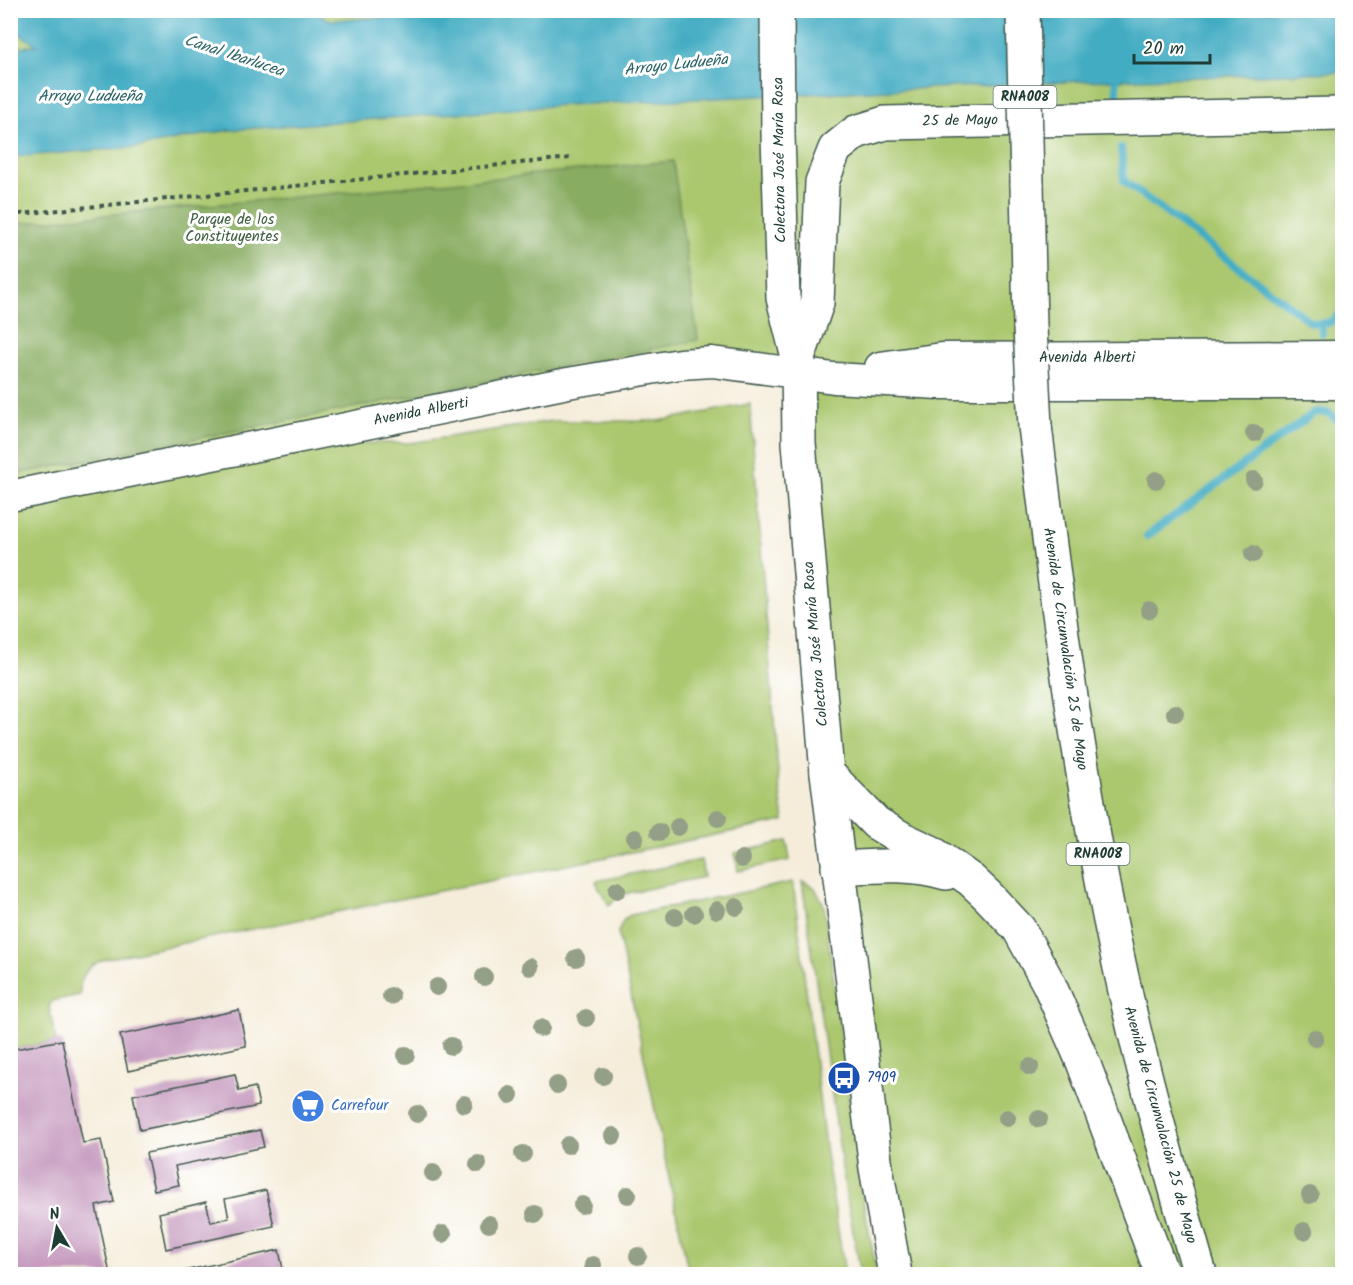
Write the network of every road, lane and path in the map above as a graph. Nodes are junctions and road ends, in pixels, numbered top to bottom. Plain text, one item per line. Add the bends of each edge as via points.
1 (777, 10) edge
2 (1023, 10) edge
3 (1342, 114) edge
4 (570, 158) dead end
5 (10, 214) edge
6 (1342, 356) edge
7 (797, 366) junction
8 (834, 378) junction
9 (1342, 384) edge
10 (10, 496) edge
11 (827, 773) junction
12 (838, 868) junction
13 (971, 880) junction
14 (895, 1275) edge
15 (1162, 1275) edge
16 (1200, 1275) edge

1 - 7 main road, Colectora José María Rosa via 783,298
2 - 16 main road, Avenida de Circunvalación 25 de Mayo / RNA008, bridge via 1035,426 1056,596 1120,969
3 - 7 main road, 25 de Mayo via 885,123 856,132 835,149 822,182 817,303
4 - 5 path
6 - 8 street, Avenida Alberti via 942,358
7 - 8 street, Avenida Alberti
7 - 10 street, Avenida Alberti via 680,364 568,383
7 - 11 main road, Colectora José María Rosa via 799,443
8 - 9 street, Avenida Alberti via 939,384
11 - 12 main road, Colectora José María Rosa
11 - 13 main road via 876,823 932,852
12 - 13 main road via 910,865
12 - 14 main road, Colectora José María Rosa via 876,1167
13 - 15 main road via 1019,929 1049,984 1083,1062

